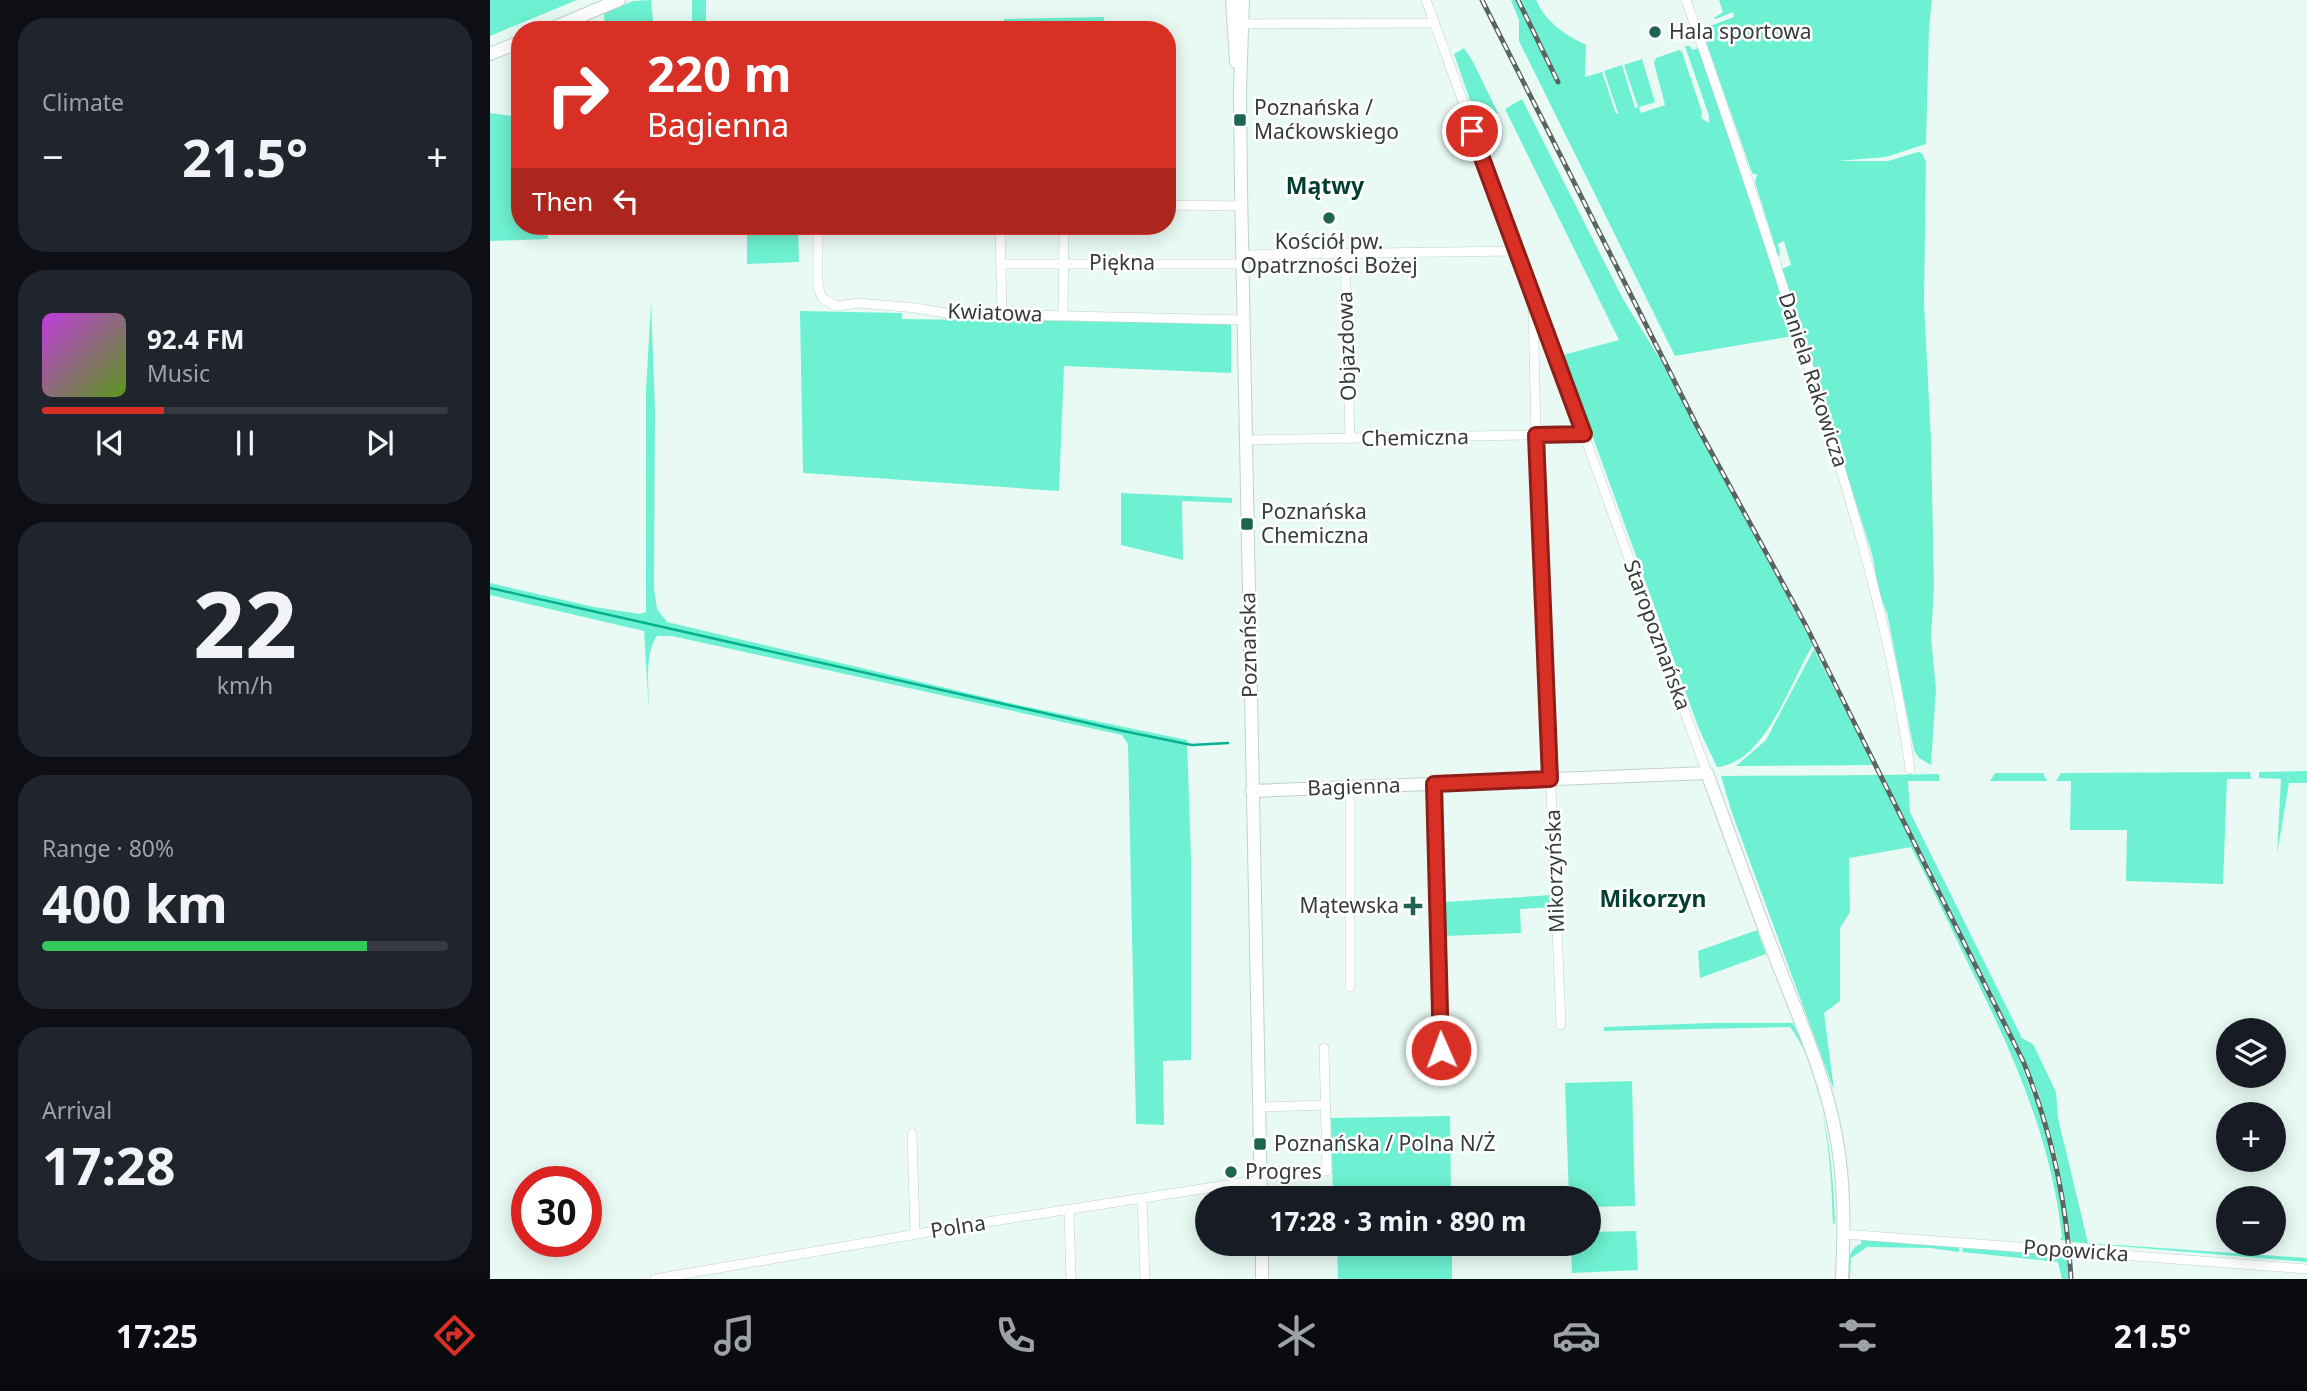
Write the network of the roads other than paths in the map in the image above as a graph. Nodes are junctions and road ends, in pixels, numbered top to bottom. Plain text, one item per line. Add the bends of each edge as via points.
1 (618, 0) edge
2 (1231, 0) edge
3 (1243, 0) edge
4 (1426, 0) edge
5 (1686, 0) edge
6 (569, 21) edge
7 (1434, 23) junction
8 (1238, 24) junction
9 (511, 46) edge
10 (490, 54) edge
11 (1176, 205) edge
12 (1241, 206) junction
13 (818, 235) edge
14 (1000, 235) edge
15 (1063, 235) edge
16 (1515, 251) junction
17 (1345, 253) junction
18 (1242, 259) junction
19 (1064, 263) junction
20 (1001, 264) junction
21 (1533, 297) junction
22 (1002, 313) junction
23 (1063, 316) junction
24 (1243, 320) junction
25 (1546, 332) junction
26 (1533, 335) junction
27 (1584, 434) junction
28 (1536, 435) junction
29 (1350, 439) junction
30 (1245, 440) junction
31 (1910, 769) dead end
32 (1707, 773) junction
33 (1550, 779) junction
34 (1434, 784) junction
35 (1350, 787) junction
36 (1252, 791) junction
37 (1350, 987) dead end
38 (1561, 1025) dead end
39 (1324, 1048) dead end
40 (1441, 1077) dead end
41 (1326, 1105) junction
42 (1259, 1107) junction
43 (912, 1135) dead end
44 (1260, 1176) junction
45 (1260, 1186) edge
46 (1142, 1198) junction
47 (1069, 1210) junction
48 (915, 1234) junction
49 (1844, 1234) junction
50 (1262, 1256) edge
51 (2307, 1269) edge
52 (688, 1276) edge
53 (655, 1279) edge
54 (1071, 1279) edge
55 (1145, 1279) edge
56 (1262, 1279) edge
57 (1842, 1279) edge

1 - 6 main road
2 - 8 main road, Poznańska
3 - 8 main road, Poznańska
4 - 7 street, Staropoznańska
5 - 31 street, Daniela Rakowicza via 1746,169 1855,513
7 - 8 street
7 - 16 street, Staropoznańska
8 - 12 main road, Poznańska
9 - 10 main road
11 - 12 street
12 - 18 main road, Poznańska
13 - 22 street, Kwiatowa via 818,287 822,298 836,306 859,303 944,313
14 - 20 street
15 - 19 street
16 - 17 street
16 - 21 street, Staropoznańska
17 - 18 street
17 - 29 street, Objazdowa
18 - 19 street, Piękna
18 - 24 main road, Poznańska
19 - 20 street, Piękna
19 - 23 street
20 - 22 street
21 - 25 street, Staropoznańska
21 - 26 street, Mikorzyńska
22 - 23 street, Kwiatowa
23 - 24 street, Kwiatowa
24 - 30 main road, Poznańska
25 - 26 street
25 - 27 street, Staropoznańska
26 - 28 street, Mikorzyńska
27 - 28 street, Chemiczna
27 - 32 street, Staropoznańska
28 - 29 street, Chemiczna
28 - 33 street, Mikorzyńska
29 - 30 street, Chemiczna
30 - 36 main road, Poznańska
32 - 33 main road, Bagienna
32 - 49 main road, Staropoznańska via 1824,1084 1841,1168
33 - 34 main road, Bagienna
33 - 38 street, Mikorzyńska
34 - 35 main road, Bagienna
34 - 40 street
35 - 36 main road, Bagienna
35 - 37 street
36 - 42 main road, Poznańska
39 - 41 street
41 - 42 street
41 - 44 street, Polna via 1327,1171
42 - 44 main road, Poznańska
43 - 48 street
44 - 45 main road, Poznańska
44 - 46 street, Polna
46 - 47 street, Polna
46 - 55 street
47 - 48 street, Polna
47 - 54 street
48 - 52 street, Polna
49 - 51 street, Popowicka
49 - 57 main road, Staropoznańska
50 - 56 main road
52 - 53 street, Polna

